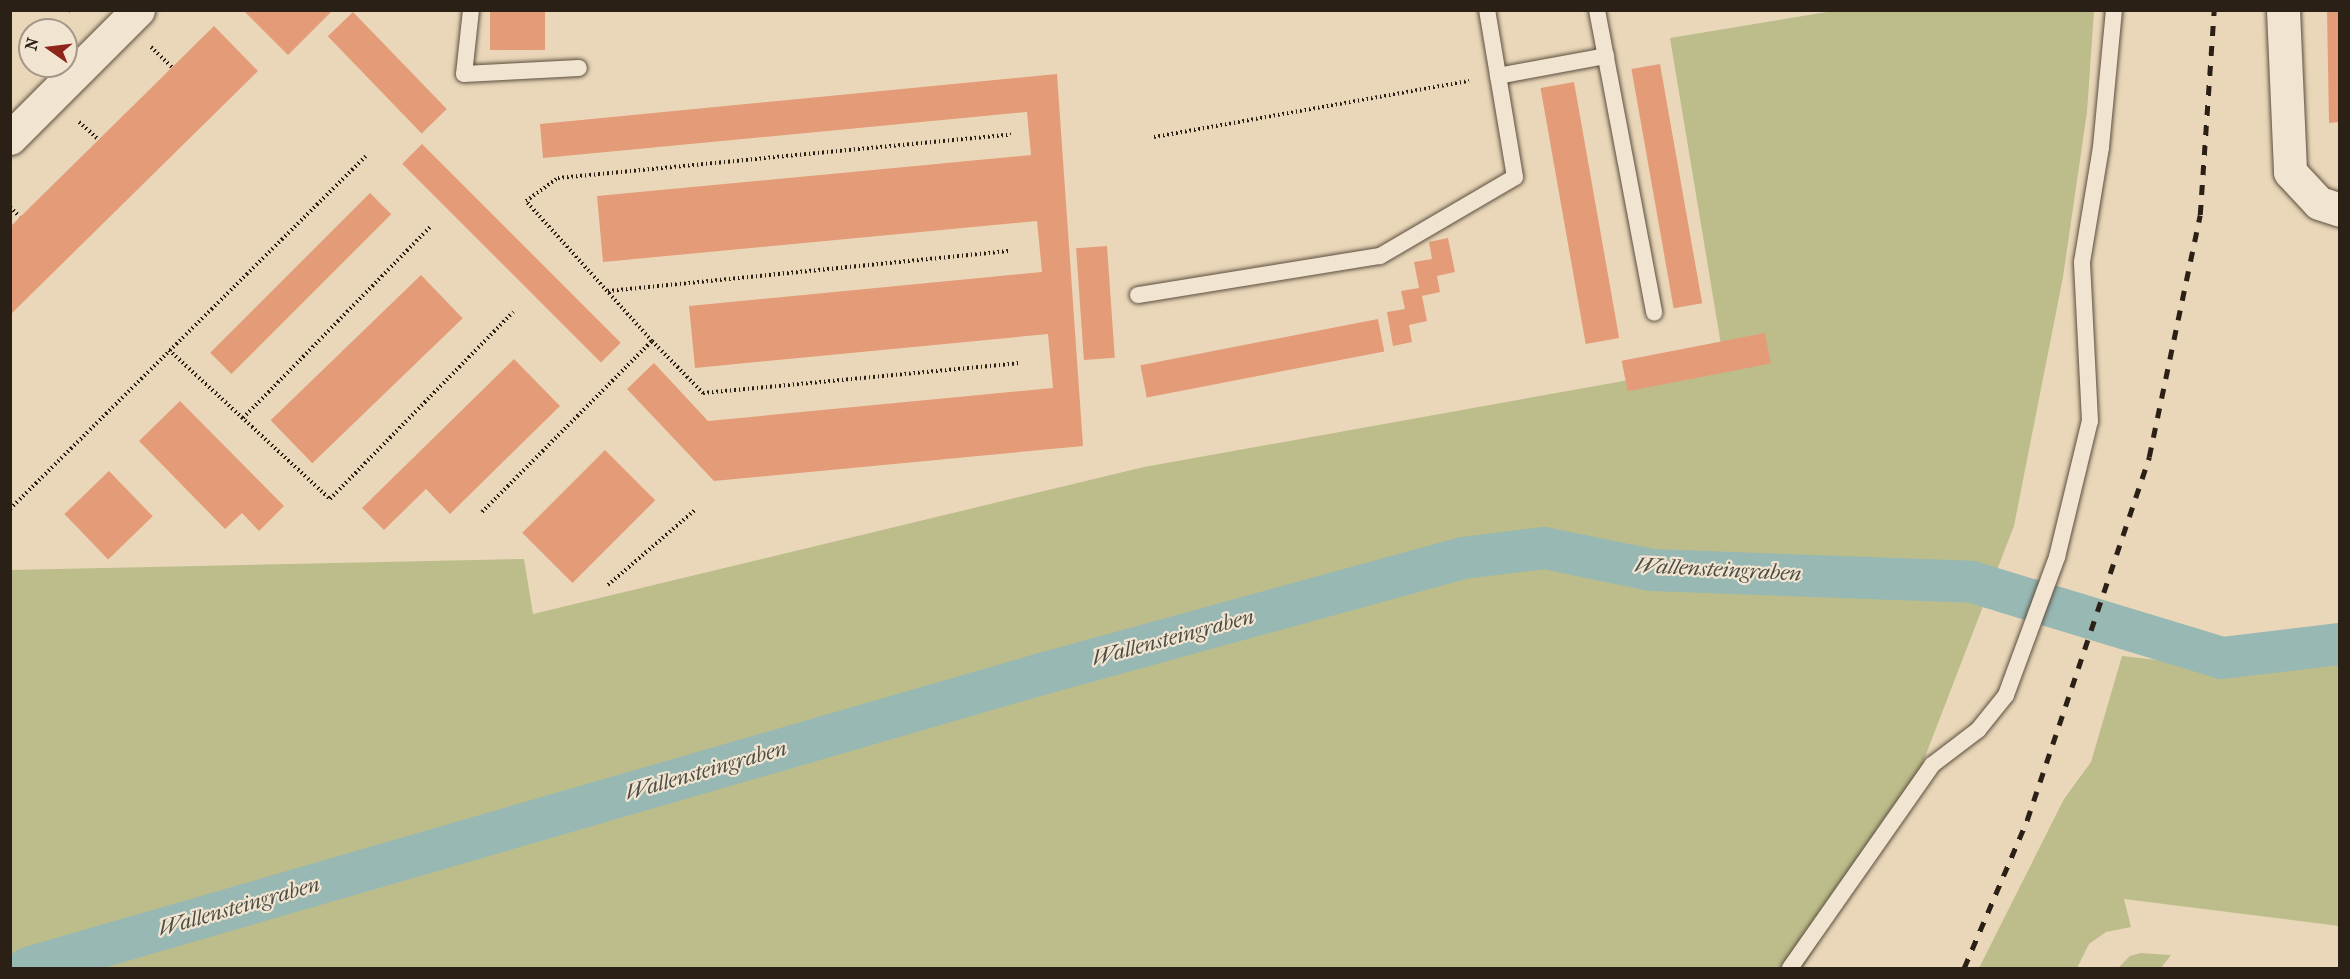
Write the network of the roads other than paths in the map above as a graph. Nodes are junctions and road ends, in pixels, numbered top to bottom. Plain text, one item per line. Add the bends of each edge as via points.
1 (138, 10) edge
2 (471, 10) edge
3 (1486, 10) edge
4 (1598, 10) edge
5 (2114, 10) edge
6 (2283, 10) edge
7 (1606, 56) junction
8 (579, 68) dead end
9 (1498, 76) junction
10 (10, 138) edge
11 (2329, 207) edge
12 (1138, 295) dead end
13 (1654, 313) dead end
14 (1790, 969) edge

1 - 10 street
2 - 8 lane via 464,74
3 - 9 lane
4 - 7 lane
5 - 14 lane via 2101,147 2082,262 2090,421 2057,557 2006,695 1978,730 1932,765
6 - 11 street via 2290,172
7 - 9 lane
7 - 13 lane
9 - 12 lane via 1515,177 1380,256

